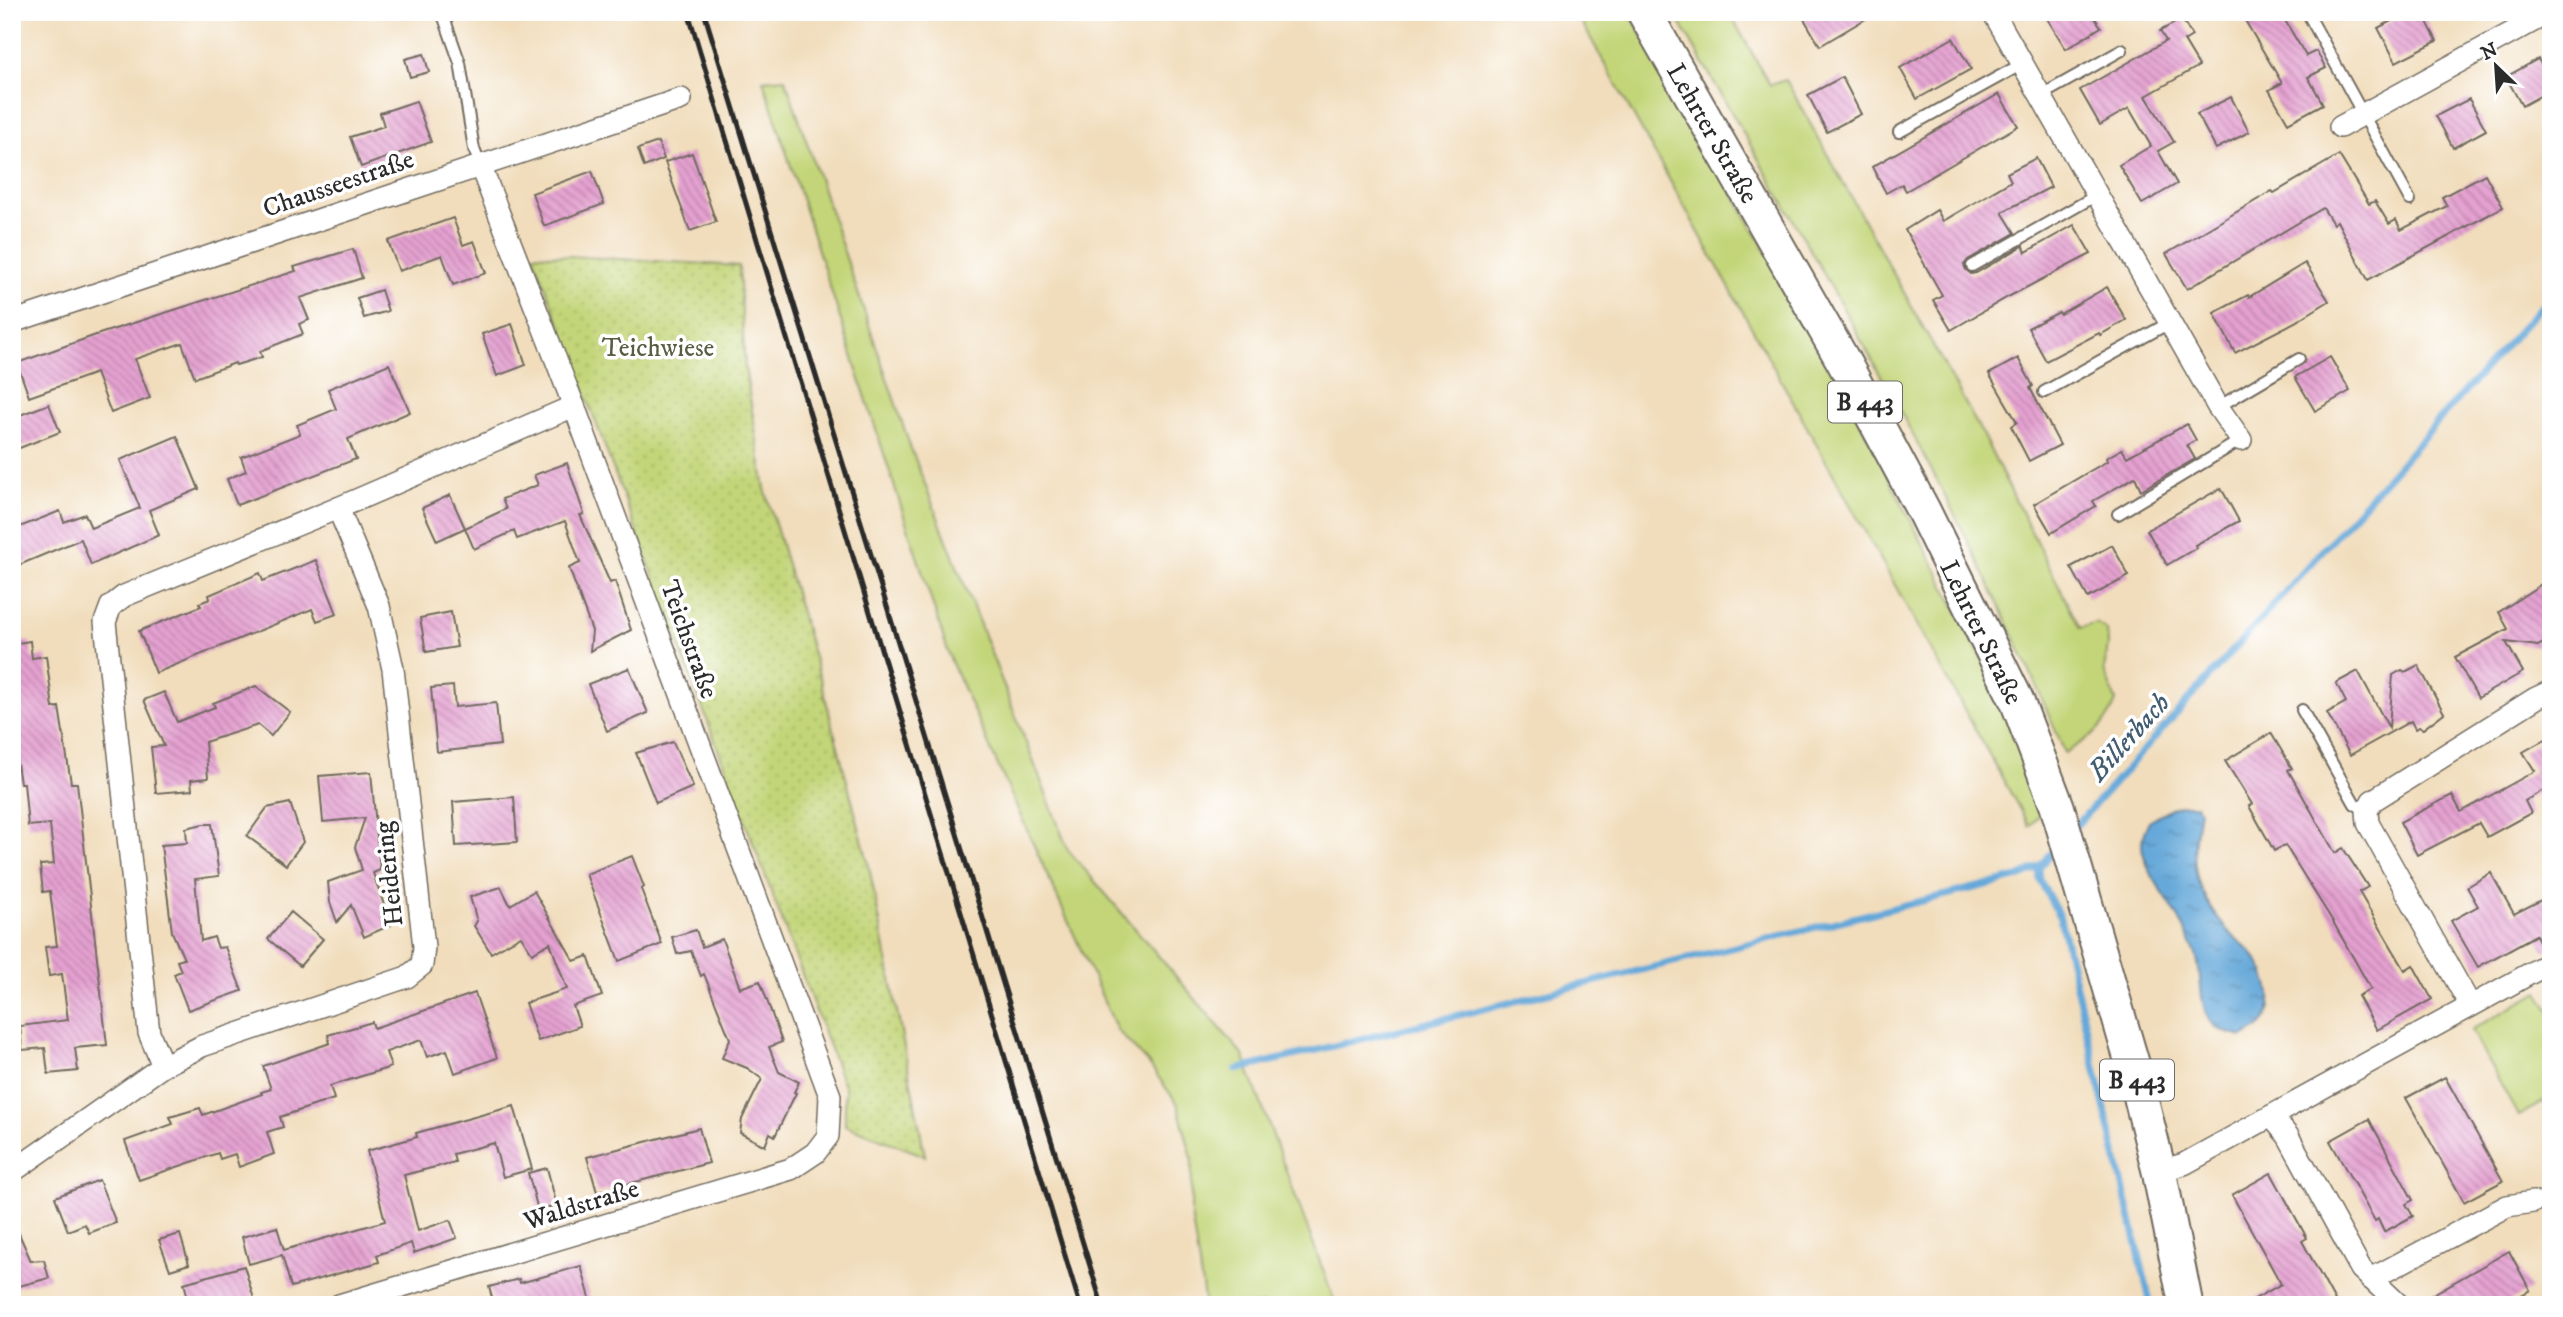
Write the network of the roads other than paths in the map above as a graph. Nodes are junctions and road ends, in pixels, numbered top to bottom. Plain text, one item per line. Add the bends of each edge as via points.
1 (442, 12) edge
2 (1644, 12) edge
3 (1993, 12) edge
4 (2307, 12) edge
5 (2543, 12) edge
6 (2122, 50) dead end
7 (2022, 64) junction
8 (2040, 96) junction
9 (681, 99) dead end
10 (2362, 114) junction
11 (2340, 127) dead end
12 (1899, 132) dead end
13 (480, 165) junction
14 (2097, 195) junction
15 (2410, 200) dead end
16 (1972, 265) dead end
17 (12, 323) edge
18 (2169, 323) junction
19 (2299, 359) dead end
20 (2044, 392) dead end
21 (575, 406) junction
22 (2218, 407) junction
23 (2241, 440) joint
24 (338, 508) junction
25 (2119, 514) dead end
26 (2551, 691) edge
27 (2302, 710) dead end
28 (2367, 811) junction
29 (2551, 962) edge
30 (2470, 1005) junction
31 (163, 1066) junction
32 (2271, 1116) junction
33 (828, 1136) joint
34 (2159, 1171) junction
35 (12, 1172) edge
36 (2533, 1202) dead end
37 (2371, 1279) junction
38 (339, 1305) edge
39 (2186, 1305) edge
40 (2399, 1305) edge

1 - 13 lane via 460,63
2 - 34 main road, Lehrter Straße / B 443 via 1842,359 2017,701 2057,806
3 - 7 street
4 - 10 lane
5 - 10 street
6 - 8 lane
7 - 8 street
7 - 12 lane
8 - 14 street
9 - 13 street, Chausseestraße
10 - 11 street
10 - 15 lane
13 - 17 street, Chausseestraße
13 - 21 street, Teichstraße
14 - 16 lane
14 - 18 street
18 - 20 lane
18 - 22 street
19 - 22 lane
21 - 24 street
21 - 33 street, Teichstraße via 830,1096
22 - 23 street
23 - 25 lane
24 - 31 street via 124,596 111,606 105,622 149,1033
24 - 31 street, Heidering via 379,606 393,669 424,947 422,965 407,977 202,1046
26 - 28 street via 2372,801
27 - 28 lane via 2355,804
28 - 30 street via 2368,823
29 - 30 street
30 - 32 street
31 - 35 street, Heidering
32 - 34 street via 2184,1164
32 - 37 street via 2288,1136 2361,1269
33 - 38 street, Waldstraße via 815,1153 790,1169
34 - 39 main road, Lehrter Straße / B 443
36 - 37 street via 2507,1206
37 - 40 street

